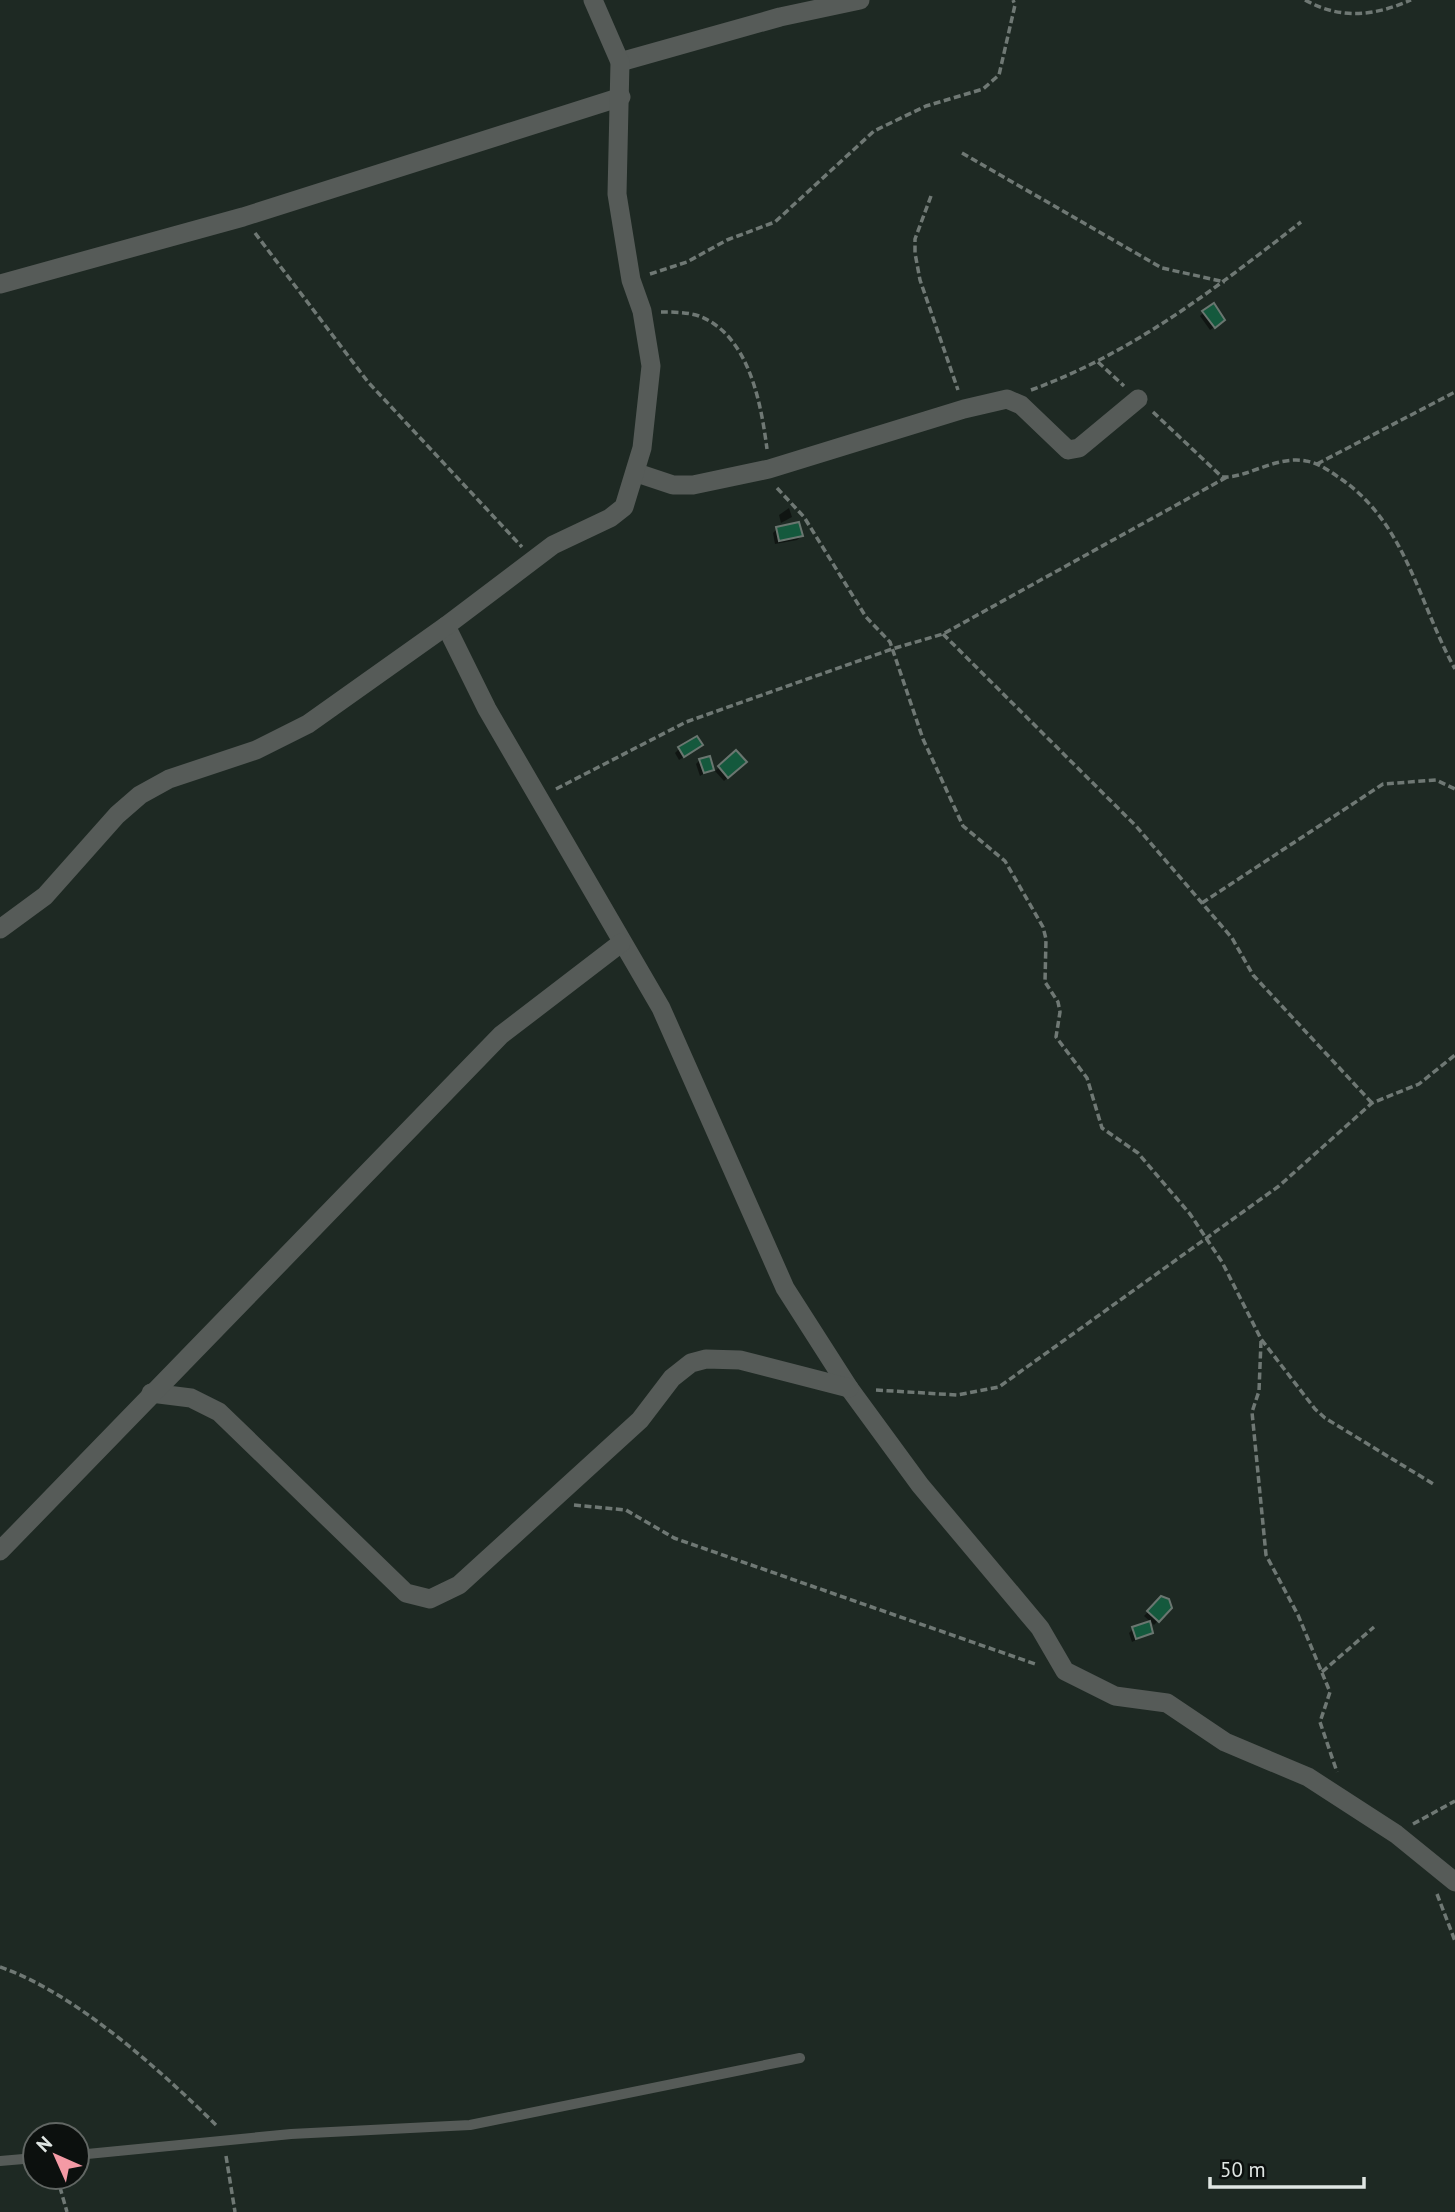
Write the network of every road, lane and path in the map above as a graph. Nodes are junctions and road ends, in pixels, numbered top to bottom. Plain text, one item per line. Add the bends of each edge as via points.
1 (593, 0) edge
2 (860, 0) edge
3 (1013, 0) edge
4 (1305, 0) edge
5 (1411, 0) edge
6 (620, 62) junction
7 (621, 97) junction
8 (962, 153) dead end
9 (931, 195) dead end
10 (243, 218) junction
11 (1301, 222) dead end
12 (631, 280) junction
13 (1225, 282) junction
14 (0, 284) edge
15 (642, 311) junction
16 (1098, 362) junction
17 (1455, 392) edge
18 (1007, 399) junction
19 (1139, 399) junction
20 (964, 409) junction
21 (1317, 464) junction
22 (764, 470) junction
23 (637, 473) junction
24 (1227, 478) junction
25 (534, 559) junction
26 (446, 626) junction
27 (943, 634) junction
28 (892, 649) junction
29 (1455, 669) edge
30 (1455, 789) edge
31 (539, 798) junction
32 (1202, 903) junction
33 (0, 929) edge
34 (621, 943) junction
35 (1455, 1055) edge
36 (1372, 1103) junction
37 (1206, 1241) junction
38 (1261, 1339) junction
39 (849, 1388) junction
40 (151, 1393) junction
41 (1435, 1485) dead end
42 (548, 1504) junction
43 (0, 1551) edge
44 (1374, 1627) dead end
45 (1322, 1672) junction
46 (1076, 1679) junction
47 (1455, 1801) edge
48 (1350, 1804) junction
49 (1396, 1833) junction
50 (1430, 1861) junction
51 (1455, 1882) edge
52 (1455, 1941) edge
53 (0, 1967) edge
54 (800, 2058) dead end
55 (226, 2139) junction
56 (91, 2153) edge
57 (21, 2159) edge
58 (0, 2161) edge
59 (61, 2191) edge
60 (66, 2212) edge
61 (235, 2212) edge

1 - 6 street
2 - 6 street via 780,17
3 - 12 path via 1008,47 999,75 983,89 926,107 874,131 775,222 687,262
4 - 5 path via 1343,15 1382,13
6 - 7 street
7 - 10 street
7 - 12 street via 617,194
8 - 13 path via 1162,268
9 - 20 path via 915,239 915,253
10 - 14 street
10 - 25 path via 368,382
11 - 13 path
12 - 15 street
13 - 16 path via 1184,312
15 - 22 path via 698,316 728,336 757,391
15 - 23 street via 651,366 649,412
16 - 18 path
16 - 19 path
17 - 21 path
18 - 19 street via 1021,405 1068,450 1079,447
18 - 20 street
19 - 24 path
20 - 22 street
21 - 24 path via 1291,460
21 - 29 path via 1353,488 1399,541 1429,620
22 - 23 street via 679,486
22 - 28 path via 804,517 866,617
23 - 25 street via 621,511
24 - 27 path
25 - 26 street
26 - 31 street
26 - 33 street via 292,733 169,779 140,795 45,896
27 - 28 path
27 - 32 path via 1136,826
28 - 31 path via 686,722
28 - 37 path via 923,739 962,825 1004,861 1043,927 1045,982 1060,1012 1056,1037 1087,1077 1101,1125 1138,1153 1190,1214
30 - 32 path via 1436,780 1382,783
31 - 34 street
32 - 36 path via 1232,938 1253,975
34 - 39 street via 661,1008 780,1278
34 - 40 street via 501,1035
35 - 36 path via 1419,1084
36 - 37 path via 1279,1186
37 - 38 path via 1222,1262
37 - 39 path via 999,1387 957,1395
38 - 41 path via 1325,1418
38 - 45 path via 1258,1391 1251,1412 1266,1555
39 - 42 street via 740,1360 691,1363 672,1378 640,1420
39 - 46 street via 920,1485 1029,1614 1061,1665
40 - 42 street via 191,1398 219,1412 415,1597 437,1597 459,1585
40 - 43 street
42 - 46 path via 626,1510 674,1538
44 - 45 path
45 - 48 path via 1331,1692 1320,1722
46 - 48 street via 1115,1696 1167,1703 1225,1742 1308,1777
47 - 49 path
48 - 49 street
49 - 50 street
50 - 51 street
50 - 52 path
53 - 55 path via 79,2009 191,2100
54 - 55 lane via 485,2123
55 - 56 lane
55 - 61 path
57 - 58 lane
59 - 60 path

